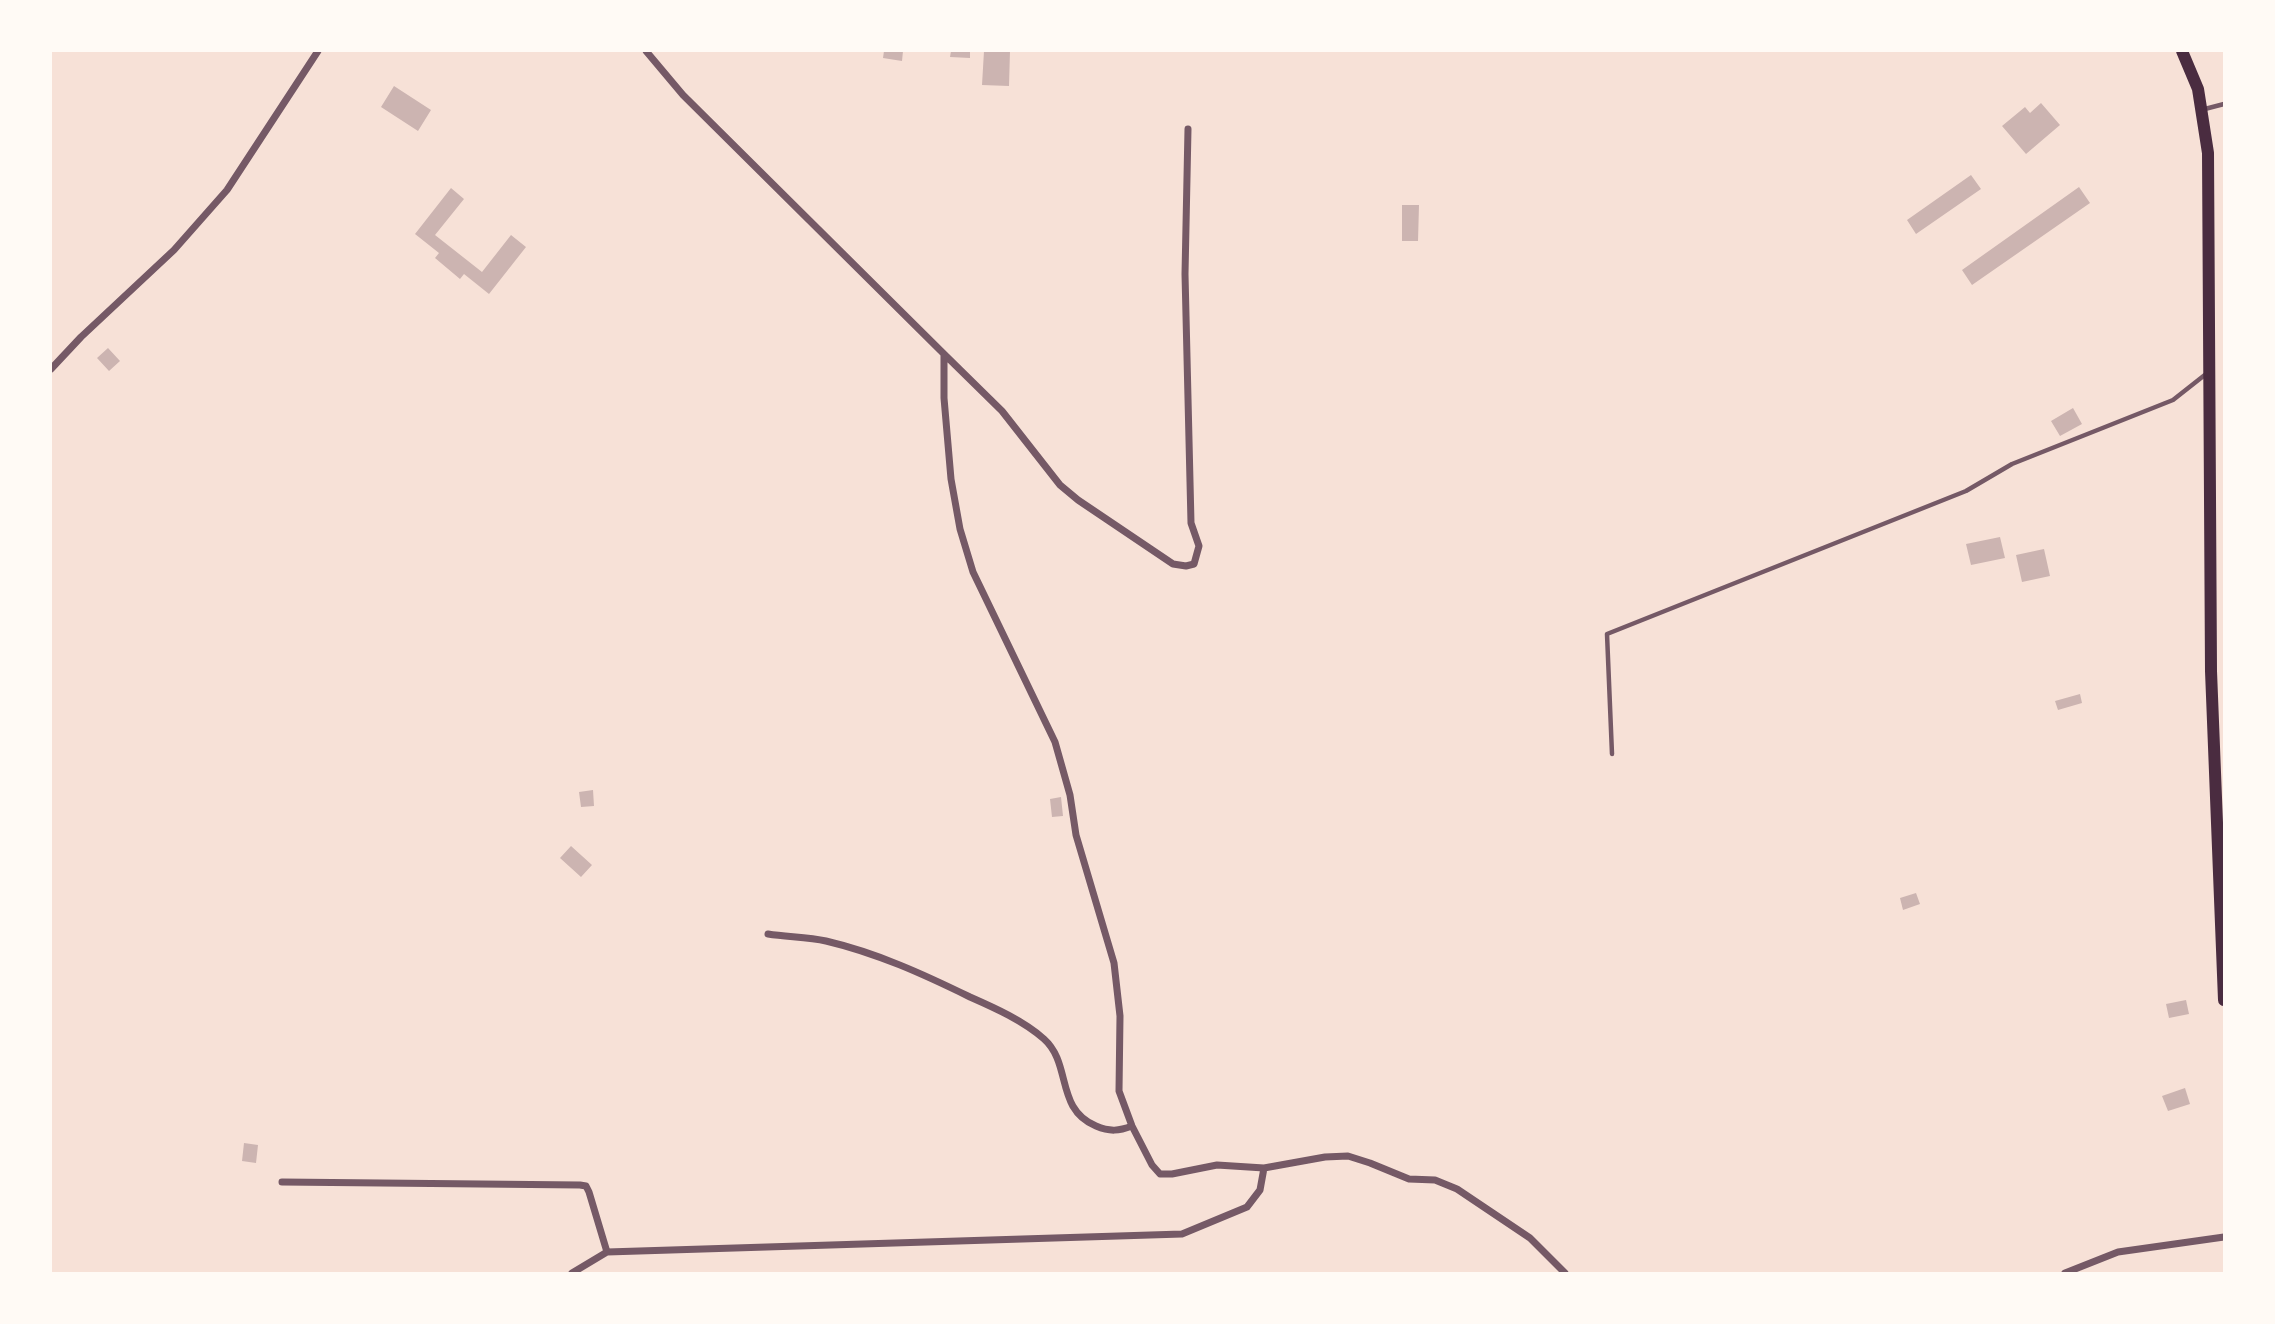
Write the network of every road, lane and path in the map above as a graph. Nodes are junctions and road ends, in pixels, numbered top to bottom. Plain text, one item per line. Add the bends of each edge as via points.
1 (317, 51) edge
2 (646, 51) edge
3 (2182, 51) edge
4 (2224, 104) edge
5 (2201, 110) junction
6 (1188, 128) dead end
7 (944, 354) junction
8 (51, 369) edge
9 (2209, 372) junction
10 (1612, 754) dead end
11 (768, 934) dead end
12 (2224, 1000) edge
13 (1132, 1126) junction
14 (1264, 1168) junction
15 (282, 1182) dead end
16 (2224, 1237) edge
17 (607, 1252) junction
18 (572, 1273) edge
19 (1565, 1273) edge
20 (2065, 1273) edge

1 - 8 street via 227,190 174,250
2 - 7 street via 683,95
3 - 5 main road via 2198,89
4 - 5 lane
5 - 9 main road via 2208,153
6 - 7 street via 1185,274 1191,523 1199,546 1194,564 1173,564 1060,485 1002,411
7 - 13 street via 951,479 960,529 973,572 1055,742 1076,835 1114,963 1120,1016 1119,1091
9 - 10 lane via 2174,400 2012,464 1966,491 1607,634
9 - 12 main road via 2211,671
11 - 13 street via 824,941 874,954 994,1008 1044,1039 1055,1052 1071,1105 1084,1121 1108,1131
13 - 14 street via 1160,1174 1217,1165
14 - 17 street via 1261,1190 1247,1207 1182,1234
14 - 19 street via 1348,1156 1409,1179 1435,1180 1457,1189 1531,1238
15 - 17 street via 586,1186
16 - 20 street via 2118,1252
17 - 18 street

